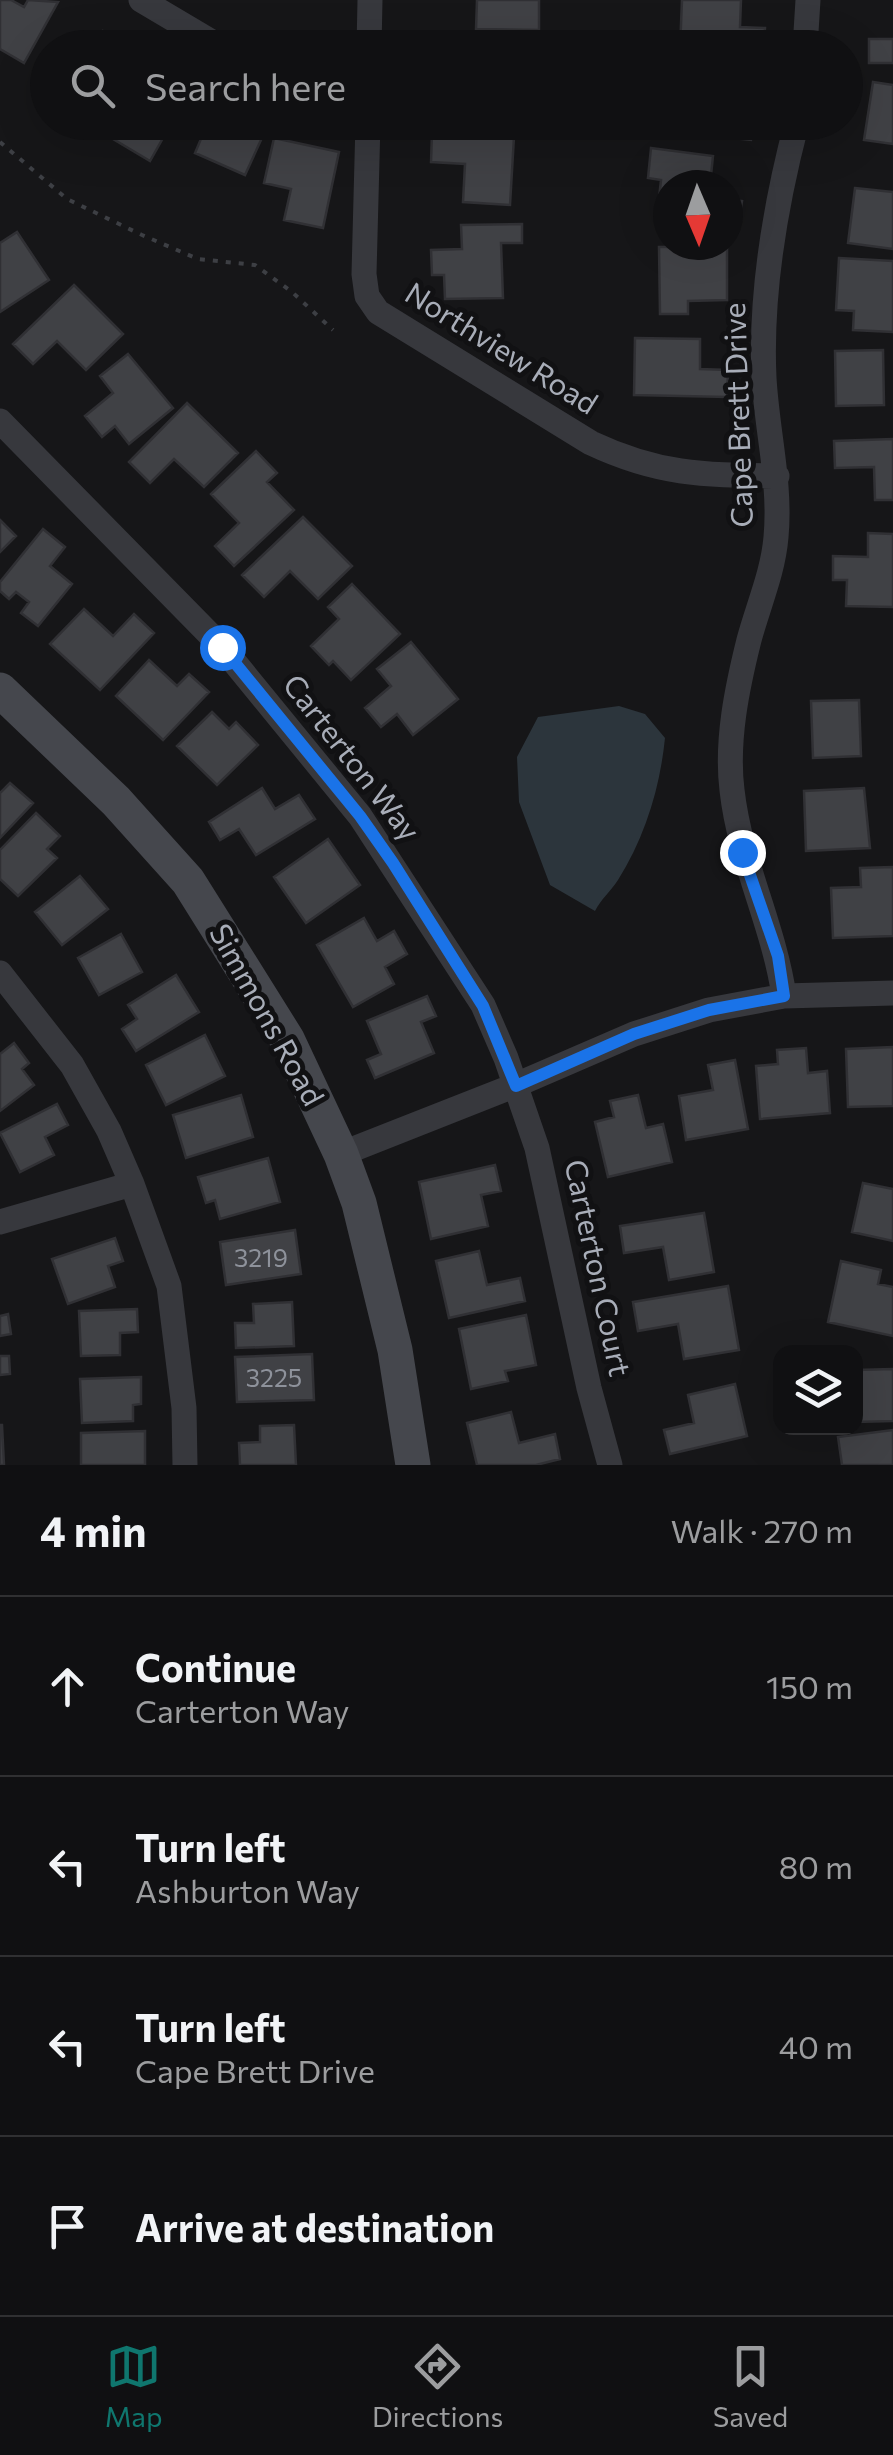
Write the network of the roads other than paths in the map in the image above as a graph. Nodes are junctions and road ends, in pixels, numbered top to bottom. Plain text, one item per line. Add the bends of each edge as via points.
1 (141, 0) edge
2 (370, 0) edge
3 (808, 0) edge
4 (192, 30) edge
5 (369, 30) edge
6 (806, 30) edge
7 (368, 140) edge
8 (793, 140) edge
9 (0, 422) edge
10 (777, 476) junction
11 (3, 698) edge
12 (0, 973) edge
13 (893, 992) edge
14 (784, 996) junction
15 (516, 1086) junction
16 (341, 1154) junction
17 (132, 1184) junction
18 (0, 1222) edge
19 (402, 1412) junction
20 (185, 1465) edge
21 (386, 1465) edge
22 (413, 1465) edge
23 (610, 1465) edge

1 - 4 street
2 - 5 street
3 - 6 street
7 - 10 street, Northview Road via 364,274 378,312 627,460 681,472
8 - 10 street, Cape Brett Drive via 766,301 764,379
9 - 15 street, Carterton Way via 222,647 360,816 483,1006
10 - 14 street, Cape Brett Drive via 776,538 733,714 732,788 742,852 778,956
11 - 16 street, Simmons Road via 116,801 188,881 286,1039
12 - 17 street via 72,1065
13 - 14 street
14 - 15 street via 653,1028
15 - 16 street
15 - 23 street, Carterton Court via 537,1148
16 - 19 street, Simmons Road via 395,1350
17 - 18 street
17 - 20 street via 169,1286
19 - 21 street, Simmons Road
19 - 22 street, Simmons Road

